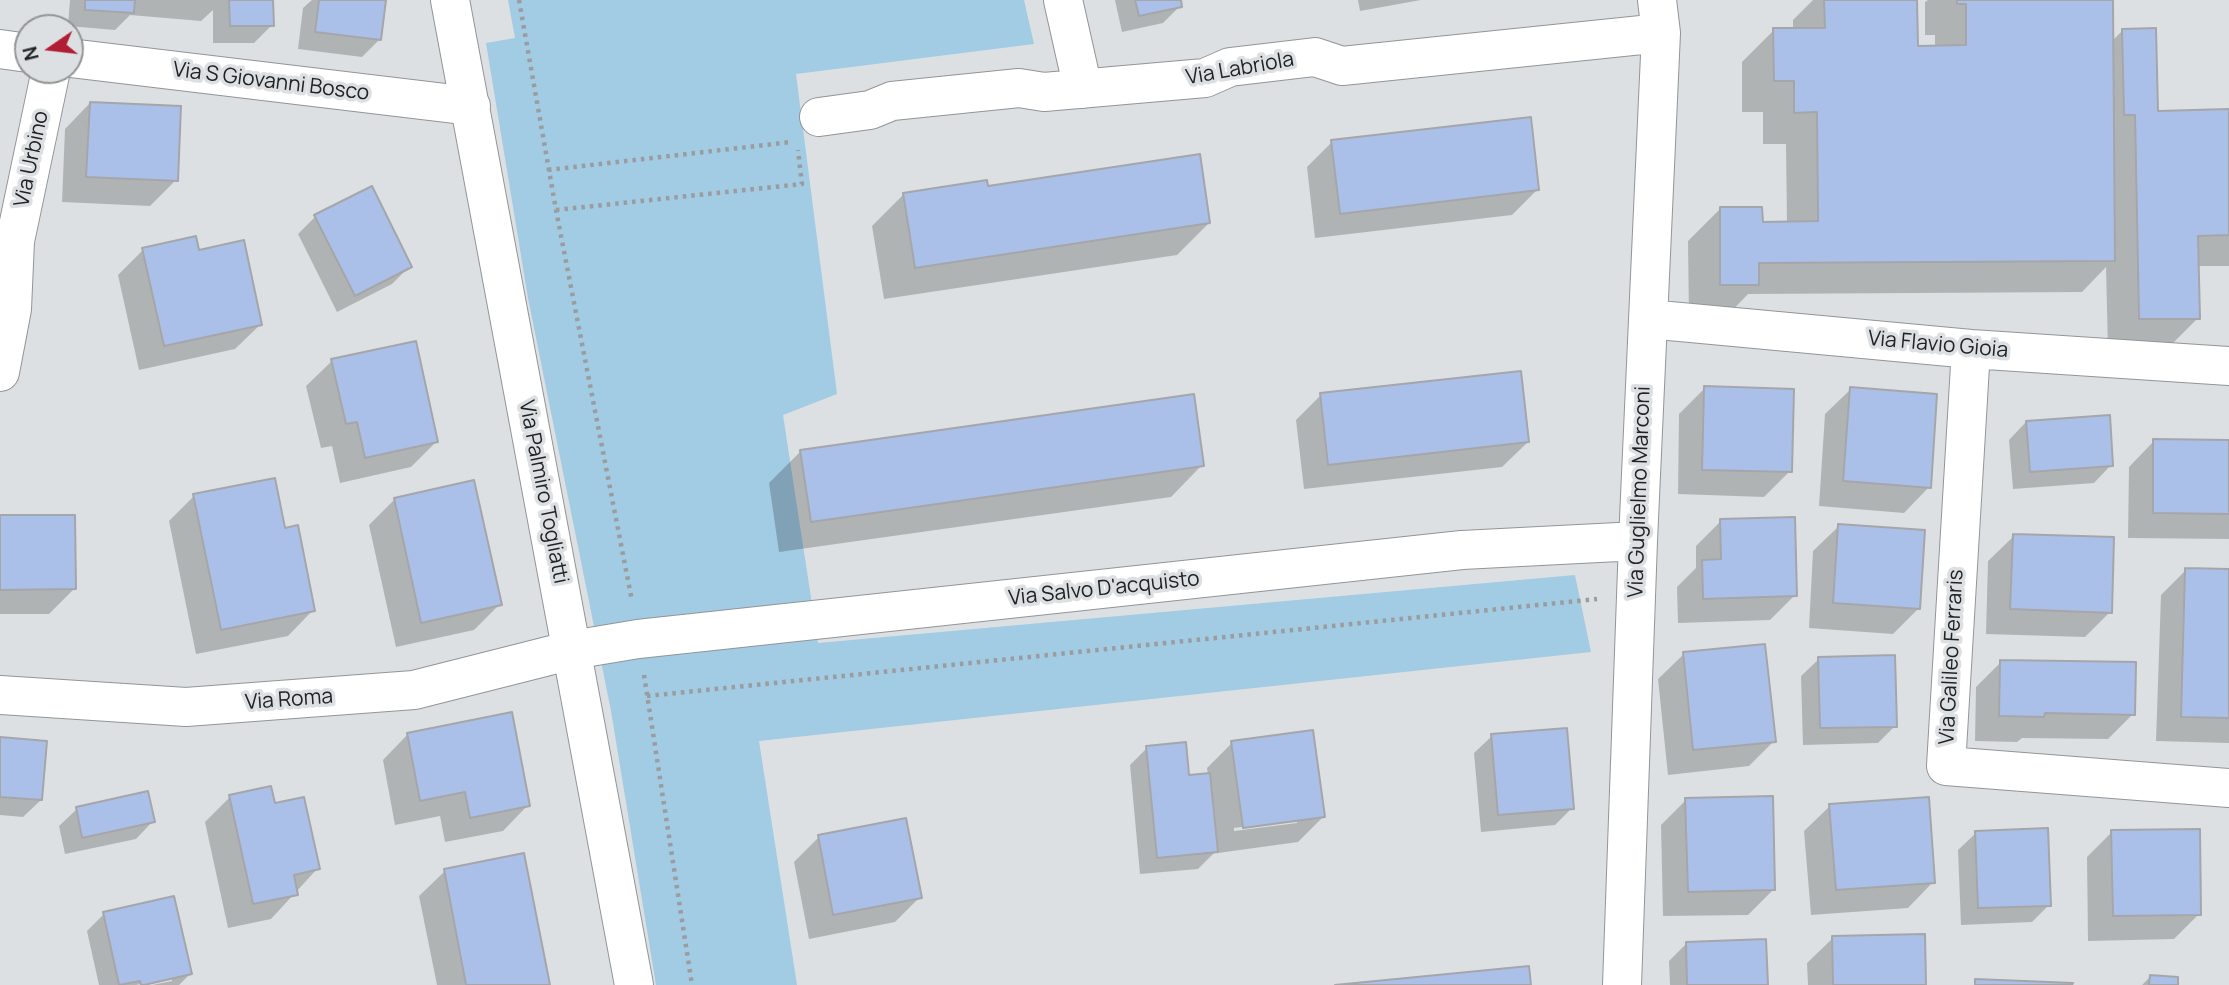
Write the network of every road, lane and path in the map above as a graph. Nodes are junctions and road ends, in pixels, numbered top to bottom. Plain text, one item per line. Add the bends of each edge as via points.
1 (450, 0) edge
2 (519, 0) edge
3 (1063, 0) edge
4 (1659, 16) edge
5 (84, 60) edge
6 (48, 84) edge
7 (1083, 89) junction
8 (471, 106) junction
9 (818, 117) dead end
10 (548, 170) junction
11 (556, 211) junction
12 (1648, 319) junction
13 (1971, 349) junction
14 (2229, 366) edge
15 (0, 372) edge
16 (1638, 541) junction
17 (1636, 595) junction
18 (638, 639) junction
19 (572, 650) junction
20 (0, 695) edge
21 (647, 696) junction
22 (2229, 788) edge
23 (634, 985) edge
24 (692, 985) edge
25 (1622, 985) edge

1 - 8 street, Via Palmiro Togliatti
2 - 10 path
3 - 7 street
4 - 7 street, Via Labriola via 1342,66 1315,57 1230,67 1205,78
4 - 12 street, Via Guglielmo Marconi
5 - 8 street, Via S Giovanni Bosco
6 - 15 street, Via Urbino via 15,241 12,309
7 - 9 street, Via Labriola via 994,90 892,101 870,110
8 - 19 street, Via Palmiro Togliatti
10 - 11 path
10 - 11 path via 797,142 802,184
11 - 18 path
12 - 13 street, Via Flavio Gioia
12 - 16 street, Via Guglielmo Marconi
13 - 14 street, Via Flavio Gioia
13 - 22 street, Via Galileo Ferraris via 1946,766
16 - 17 street, Via Guglielmo Marconi
16 - 18 street, Via Salvo D'acquisto via 1462,550
17 - 21 path
17 - 25 street, Via Guglielmo Marconi
18 - 19 street, Via Salvo D'acquisto
18 - 21 path
19 - 20 street, Via Roma via 414,690 186,708
19 - 23 street, Via Palmiro Togliatti
21 - 24 path

